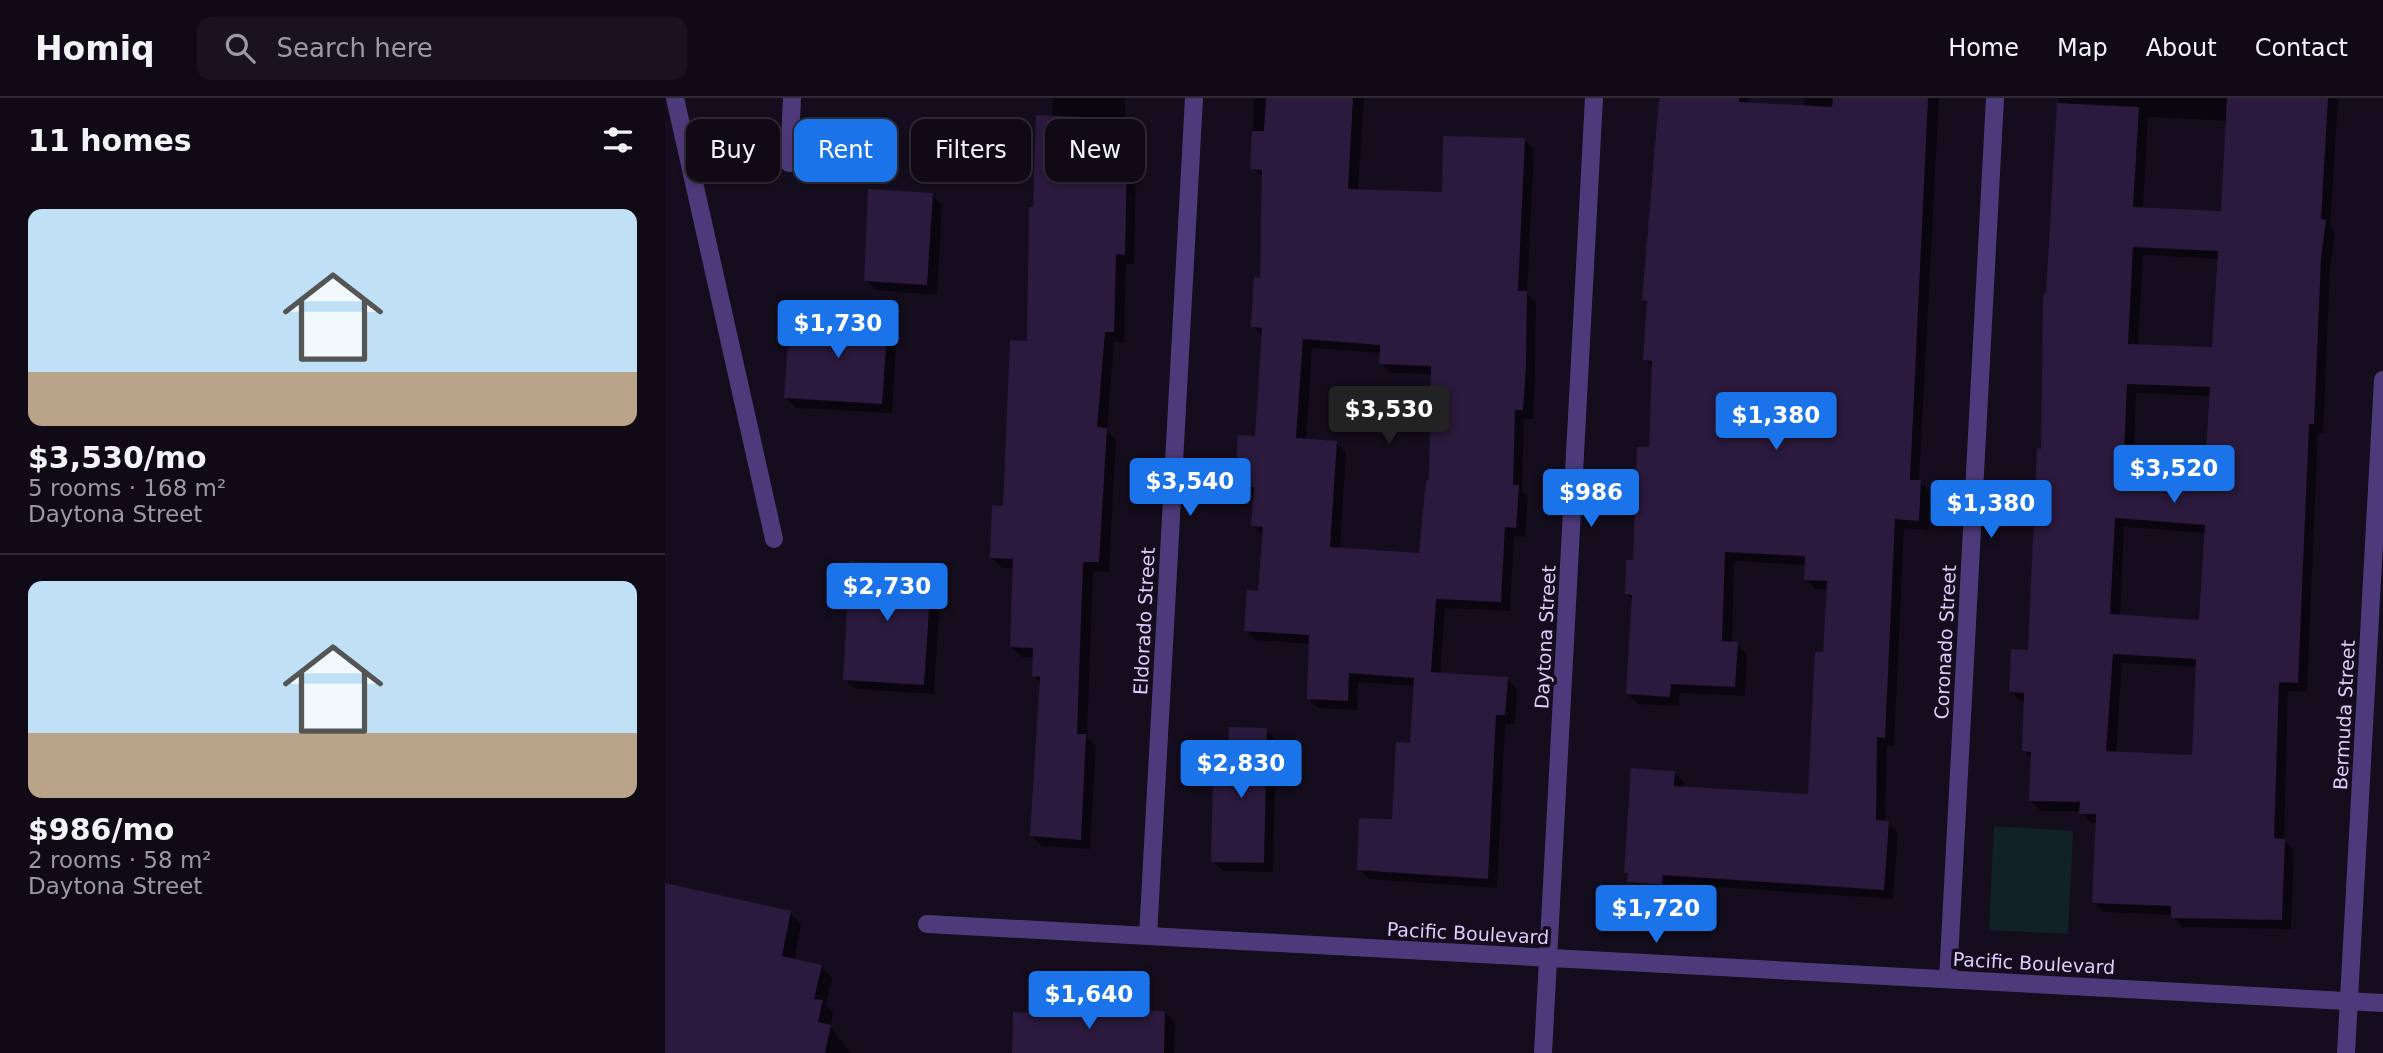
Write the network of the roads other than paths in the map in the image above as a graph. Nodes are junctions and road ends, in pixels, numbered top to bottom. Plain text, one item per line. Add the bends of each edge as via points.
1 (675, 98) edge
2 (792, 98) edge
3 (1194, 98) edge
4 (1594, 98) edge
5 (1996, 98) edge
6 (789, 163) dead end
7 (2383, 380) edge
8 (774, 540) dead end
9 (927, 925) dead end
10 (1148, 936) junction
11 (1549, 958) junction
12 (1948, 979) junction
13 (2349, 1002) junction
14 (2383, 1003) edge
15 (1543, 1053) edge
16 (2346, 1053) edge

1 - 8 street
2 - 6 street
3 - 10 street, Eldorado Street
4 - 11 street, Daytona Street
5 - 12 street, Coronado Street
7 - 13 street, Bermuda Street
9 - 10 street, Pacific Boulevard
10 - 11 street, Pacific Boulevard
11 - 12 street, Pacific Boulevard
11 - 15 street, Daytona Street
12 - 13 street, Pacific Boulevard
13 - 14 street, Pacific Boulevard
13 - 16 street, Bermuda Street

